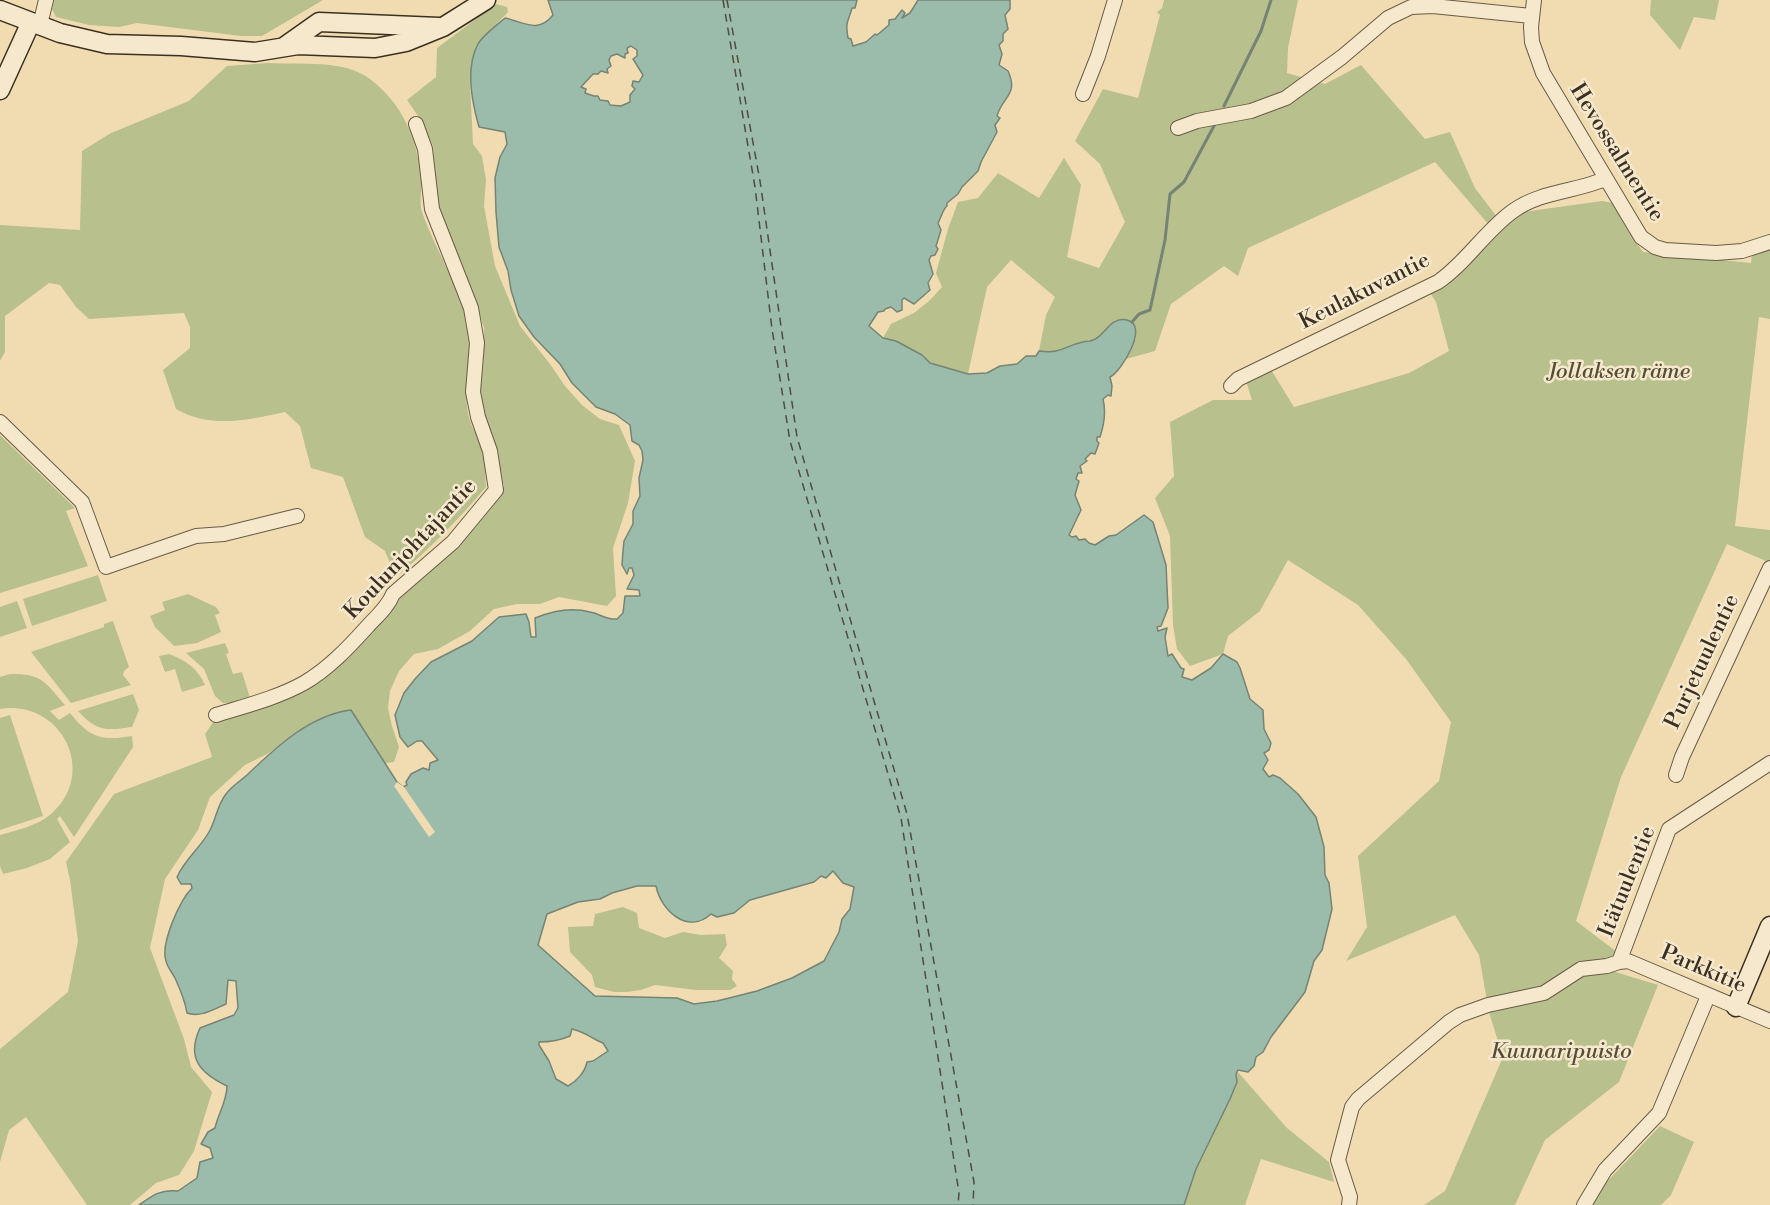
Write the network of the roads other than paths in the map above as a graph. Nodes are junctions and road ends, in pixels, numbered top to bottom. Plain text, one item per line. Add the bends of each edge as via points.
1 (45, 0) edge
2 (486, 0) edge
3 (1115, 0) edge
4 (1534, 0) edge
5 (0, 10) edge
6 (1532, 16) junction
7 (35, 24) junction
8 (0, 90) edge
9 (1083, 94) dead end
10 (416, 124) dead end
11 (1178, 128) dead end
12 (1605, 179) junction
13 (1770, 242) edge
14 (1231, 386) dead end
15 (0, 422) edge
16 (297, 516) dead end
17 (1770, 568) edge
18 (216, 715) dead end
19 (1770, 763) edge
20 (1676, 775) dead end
21 (1770, 926) edge
22 (1618, 962) junction
23 (1708, 996) junction
24 (1736, 1007) junction
25 (1770, 1021) edge
26 (1349, 1205) edge
27 (1584, 1205) edge

1 - 7 street
2 - 7 main road via 443,27 319,22 284,47 255,52 107,44
3 - 9 street
4 - 6 street, Hevossalmentie
5 - 7 main road
6 - 11 street via 1412,7 1389,18 1286,98 1251,111
6 - 12 street, Hevossalmentie via 1532,42 1543,73
7 - 8 main road
10 - 18 street, Koulunjohtajantie via 425,149 432,209 471,308 477,342 473,392 490,451 496,490 453,542 393,594 361,634 323,669 304,683
12 - 13 street, Hevossalmentie via 1638,233 1655,247 1730,253
12 - 14 street, Keulakuvantie via 1553,192 1521,206 1438,282 1247,374
15 - 16 street via 82,502 106,567 196,536 224,534
17 - 20 street, Purjetuulentie
19 - 22 street, Itätuulentie via 1669,829
21 - 24 main road
22 - 23 street, Parkkitie via 1628,962
22 - 26 street via 1581,969 1544,993 1460,1015 1358,1099 1352,1107 1338,1160
23 - 24 street, Parkkitie
23 - 27 street via 1659,1113 1605,1170
24 - 25 street, Parkkitie

